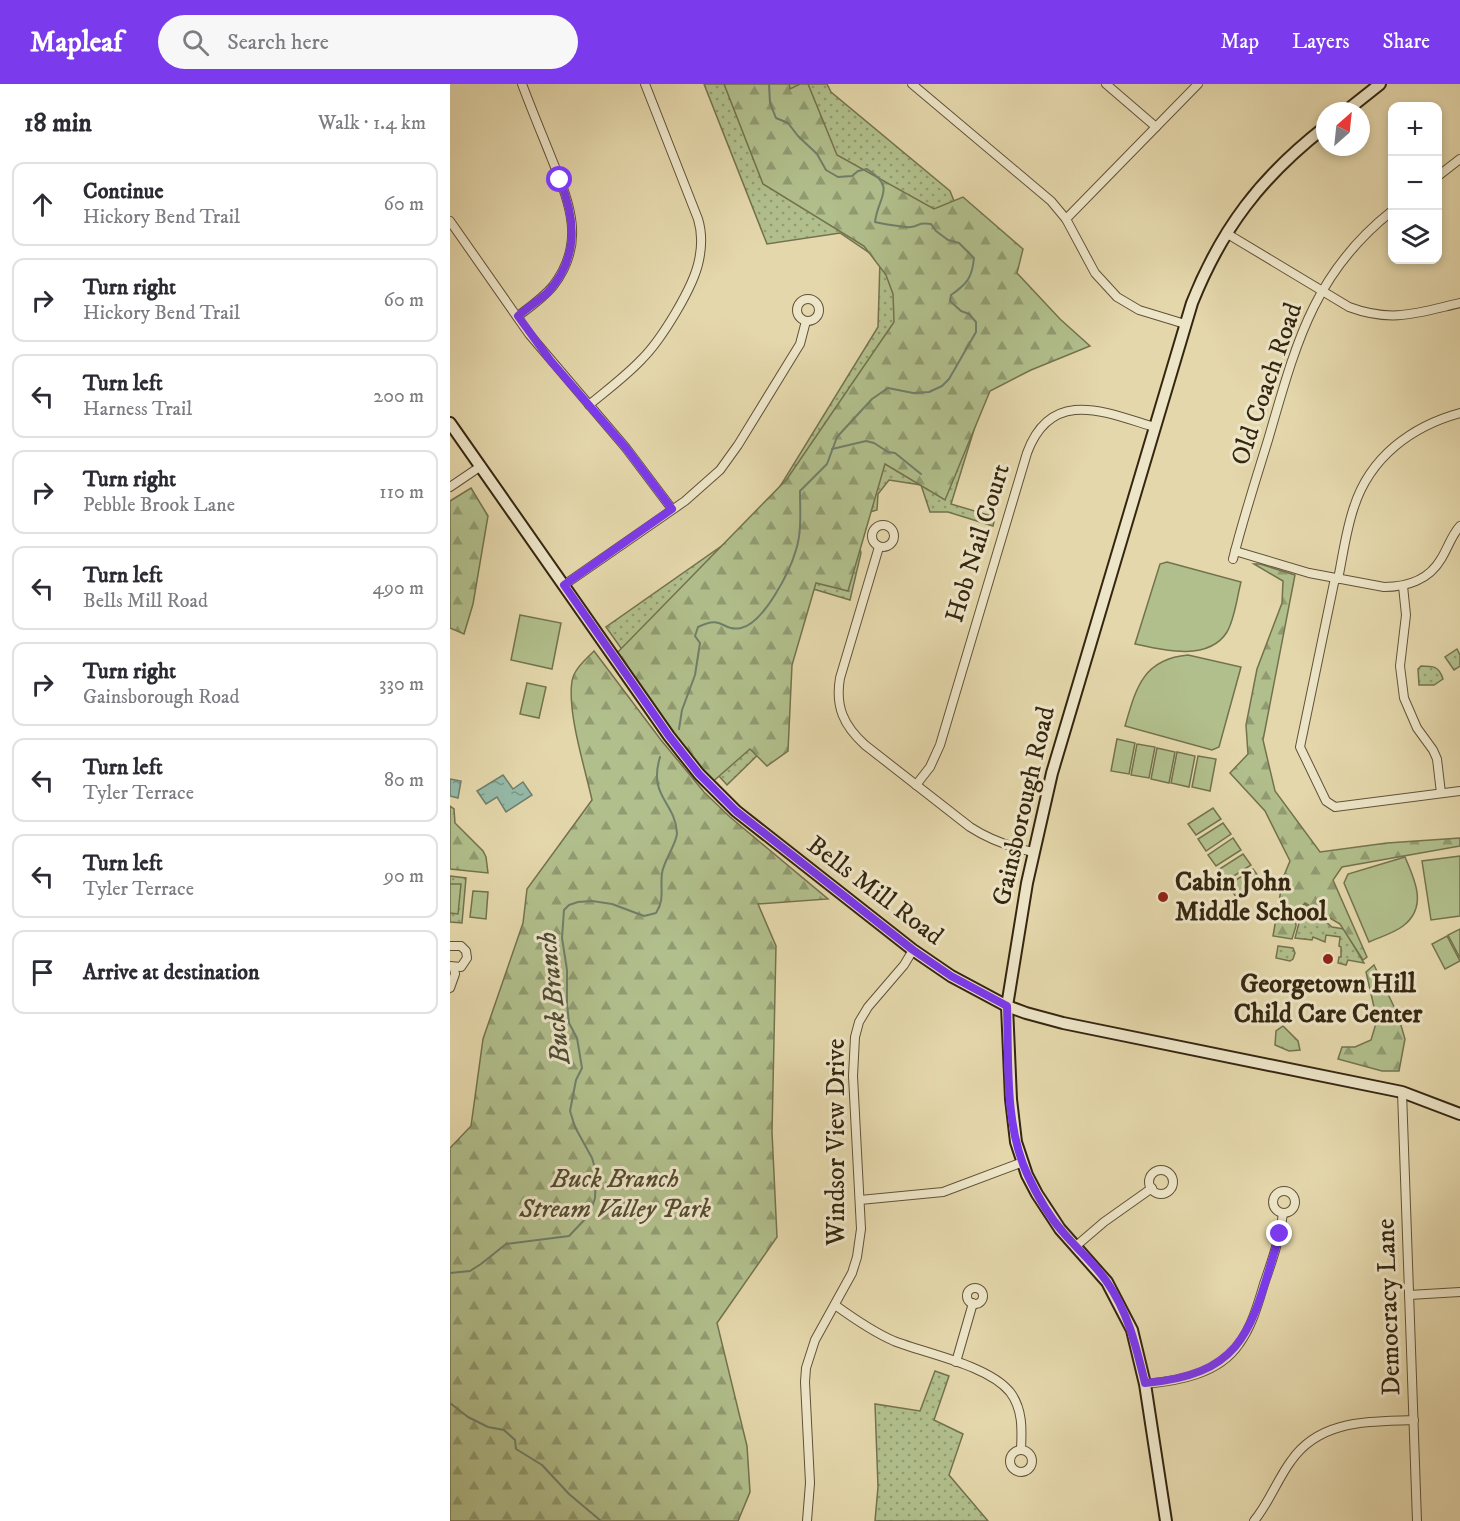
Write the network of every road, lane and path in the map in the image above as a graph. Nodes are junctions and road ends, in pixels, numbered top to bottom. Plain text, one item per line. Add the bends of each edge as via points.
1 (522, 84) edge
2 (645, 84) edge
3 (912, 84) edge
4 (1106, 84) edge
5 (1198, 84) edge
6 (1380, 84) edge
7 (1357, 102) edge
8 (1156, 127) junction
9 (1316, 135) edge
10 (1460, 159) edge
11 (1442, 172) edge
12 (1388, 215) edge
13 (1066, 219) junction
14 (450, 221) edge
15 (1226, 233) junction
16 (1322, 291) junction
17 (1460, 303) edge
18 (518, 316) junction
19 (806, 321) dead end
20 (1185, 324) junction
21 (589, 405) junction
22 (1460, 412) edge
23 (450, 423) edge
24 (1154, 427) junction
25 (481, 466) junction
26 (450, 487) edge
27 (672, 509) junction
28 (1460, 526) edge
29 (879, 547) dead end
30 (1336, 579) junction
31 (564, 585) junction
32 (1402, 586) junction
33 (916, 784) junction
34 (1460, 791) edge
35 (1441, 793) junction
36 (1034, 852) junction
37 (450, 946) edge
38 (913, 950) junction
39 (452, 967) edge
40 (450, 988) edge
41 (1007, 1006) junction
42 (1402, 1092) junction
43 (1460, 1114) edge
44 (1023, 1162) junction
45 (1152, 1188) dead end
46 (861, 1200) junction
47 (1283, 1213) dead end
48 (1076, 1246) junction
49 (1460, 1292) edge
50 (1409, 1295) junction
51 (973, 1303) dead end
52 (835, 1305) junction
53 (956, 1362) junction
54 (1145, 1383) junction
55 (1414, 1420) junction
56 (1021, 1449) dead end
57 (807, 1521) edge
58 (1166, 1521) edge
59 (1254, 1521) edge
60 (1418, 1521) edge

1 - 18 street via 568,200 573,229 559,277 546,294
2 - 21 street via 698,219 699,260 690,284 655,344
3 - 13 street via 1035,186
4 - 8 street
5 - 8 street
6 - 7 street
8 - 13 street
9 - 15 street, Gainsborough Road via 1252,196
10 - 11 street
12 - 16 street, Old Coach Road via 1354,247
13 - 20 street via 1095,273 1117,297 1139,310
14 - 18 street
15 - 16 street
15 - 20 street, Gainsborough Road
16 - 17 street via 1349,307 1388,316
16 - 30 street, Old Coach Road via 1306,319 1291,362 1234,555
18 - 21 street
19 - 27 street via 800,344 730,457 710,481
20 - 24 street, Gainsborough Road
21 - 27 street
22 - 30 street via 1416,430 1379,461 1354,507
23 - 25 street, Bells Mill Road
24 - 33 street, Hob Nail Court via 1079,409 1057,414 1036,433 940,744 930,767
24 - 36 street, Gainsborough Road via 1058,752
25 - 26 street
25 - 31 street, Bells Mill Road
27 - 31 street
28 - 32 street via 1431,571
29 - 33 street via 840,678 838,701 852,734
30 - 32 street
30 - 35 street via 1300,743 1302,755 1326,801 1335,807
31 - 38 street, Bells Mill Road via 669,736 709,785 750,823
32 - 35 street via 1406,615 1400,666 1404,698 1437,759
33 - 36 street via 985,837
34 - 35 street
36 - 41 street, Gainsborough Road
37 - 39 street via 461,946 467,954 464,964
38 - 41 street, Bells Mill Road
38 - 46 street, Windsor View Drive via 868,1007 855,1037 853,1076
39 - 40 street via 455,974
41 - 42 street, Bells Mill Road via 1063,1023
41 - 44 street, Gainsborough Road via 1011,1100 1016,1142
42 - 43 street, Bells Mill Road
42 - 50 street, Democracy Lane
44 - 46 street via 943,1192
44 - 48 street, Gainsborough Road via 1037,1194
45 - 48 street
46 - 52 street, Windsor View Drive via 857,1257
47 - 54 street via 1255,1314 1239,1345 1223,1360 1198,1374
48 - 54 street, Gainsborough Road via 1107,1282 1124,1311
49 - 50 street
50 - 55 street, Democracy Lane
51 - 53 street
52 - 53 street via 893,1340
52 - 57 street, Windsor View Drive via 815,1340 806,1368 810,1483
53 - 56 street via 996,1378 1012,1394 1022,1420
54 - 58 street, Gainsborough Road
55 - 59 street via 1355,1422 1308,1444 1292,1459
55 - 60 street, Democracy Lane

